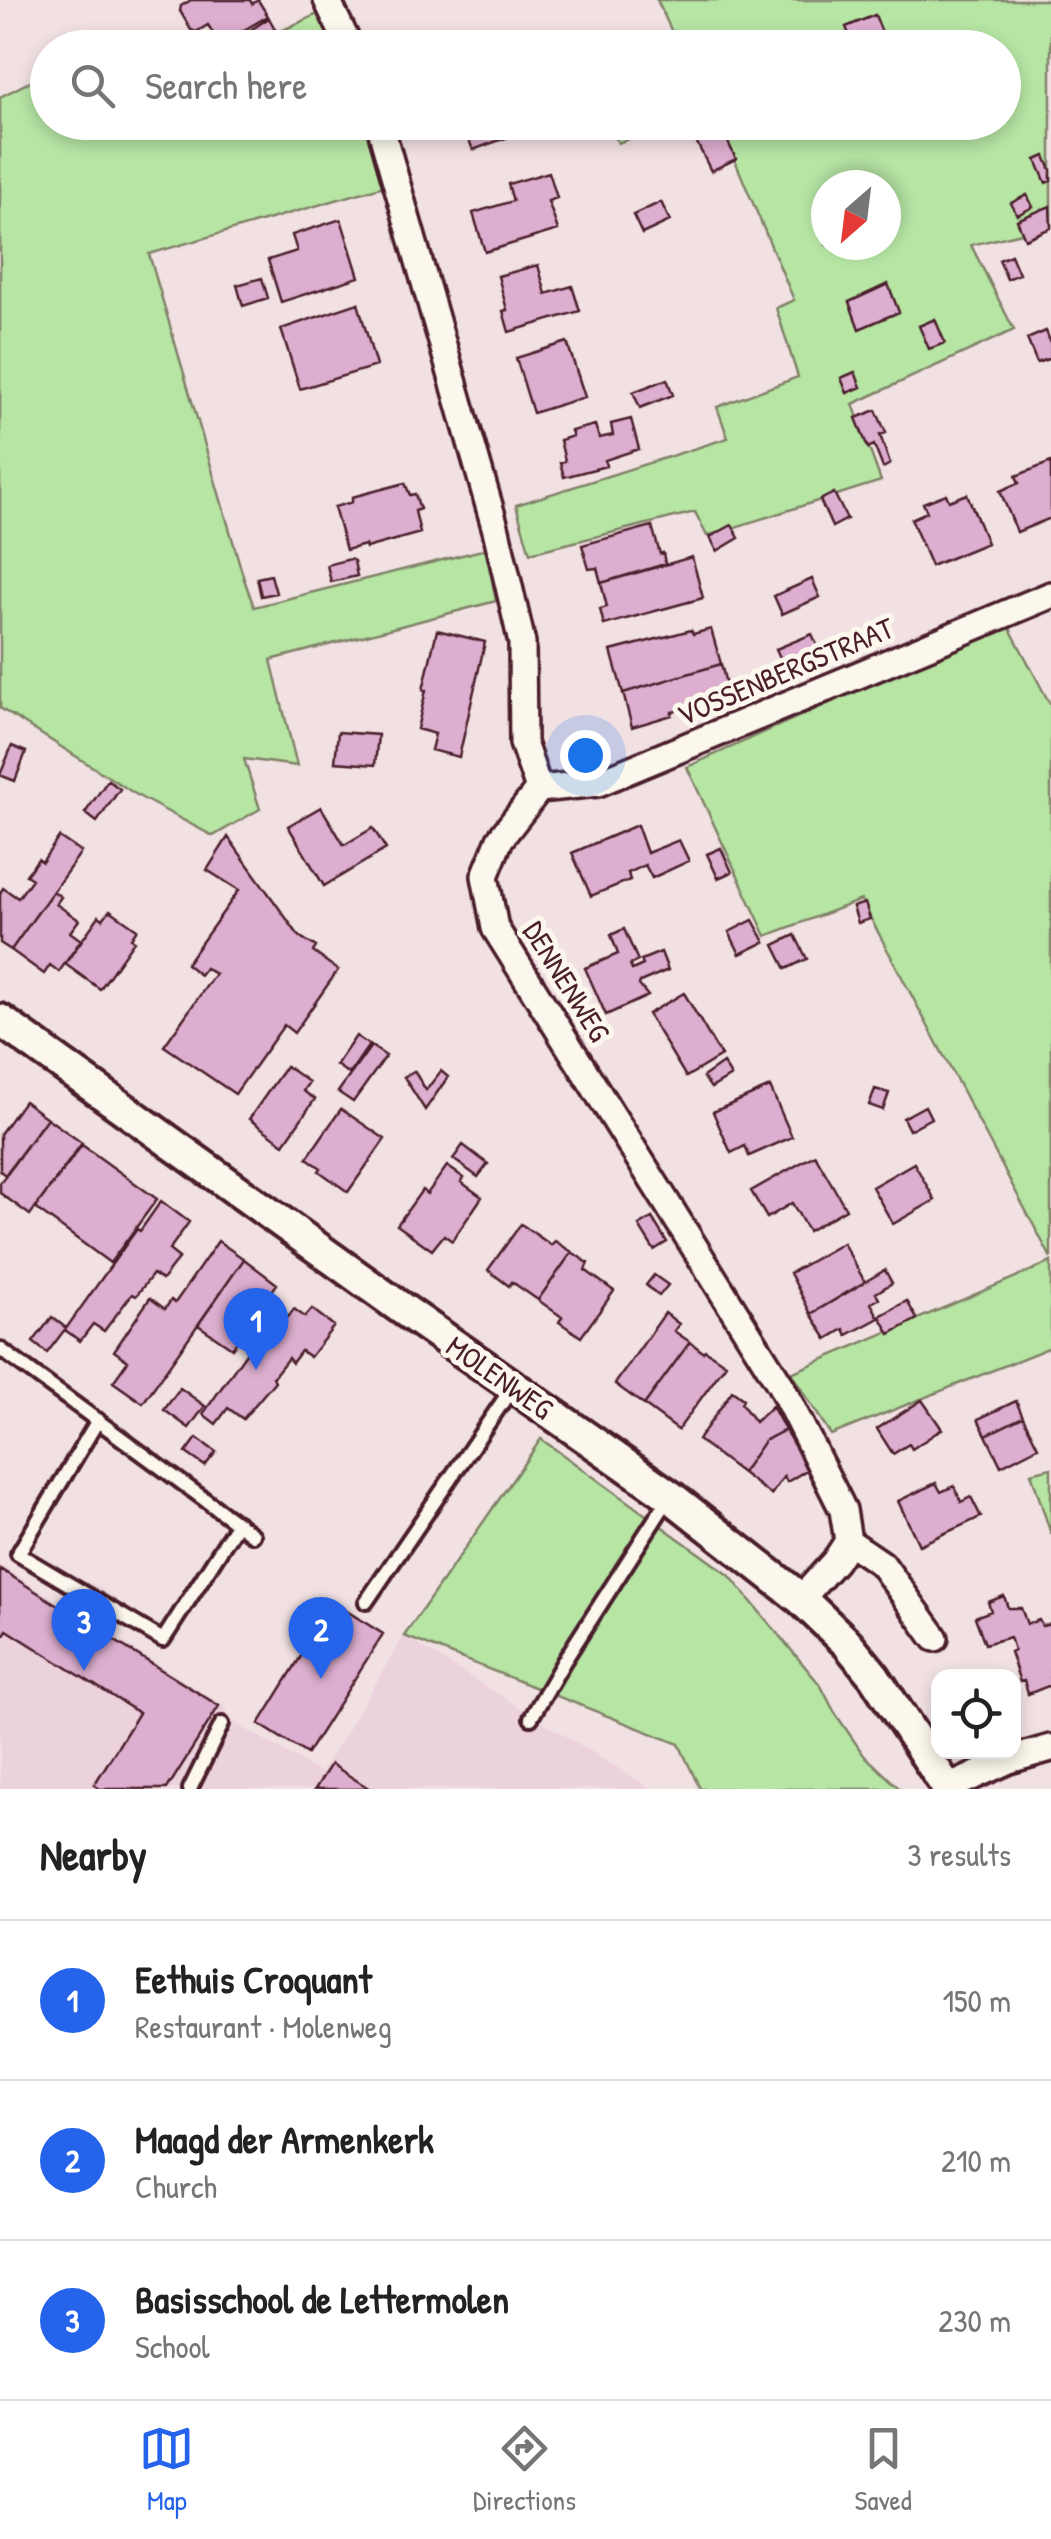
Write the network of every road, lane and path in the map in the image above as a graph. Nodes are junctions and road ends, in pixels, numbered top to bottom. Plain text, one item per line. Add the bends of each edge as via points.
1 (327, 0) edge
2 (341, 30) edge
3 (385, 140) edge
4 (1051, 596) edge
5 (539, 789) junction
6 (0, 1020) edge
7 (0, 1348) edge
8 (514, 1386) junction
9 (98, 1420) junction
10 (670, 1496) junction
11 (238, 1524) junction
12 (254, 1535) dead end
13 (848, 1541) junction
14 (801, 1599) junction
15 (366, 1602) dead end
16 (935, 1638) dead end
17 (530, 1718) dead end
18 (222, 1724) dead end
19 (1051, 1748) edge
20 (190, 1789) edge
21 (948, 1789) edge

1 - 2 street
3 - 5 street via 496,530 522,643 523,743
4 - 5 street, VOSSENBERGSTRAAT via 598,783
5 - 13 street, DENNENWEG via 500,840 485,876 496,928 780,1384 842,1510
6 - 8 street, MOLENWEG
7 - 9 lane
8 - 10 street, MOLENWEG
8 - 15 lane
9 - 11 lane
9 - 11 lane via 18,1554 164,1640
10 - 14 street, MOLENWEG
10 - 17 lane
11 - 12 lane
13 - 14 street
13 - 16 street via 882,1564
14 - 21 street, MOLENWEG via 874,1676
18 - 20 lane
19 - 21 street

